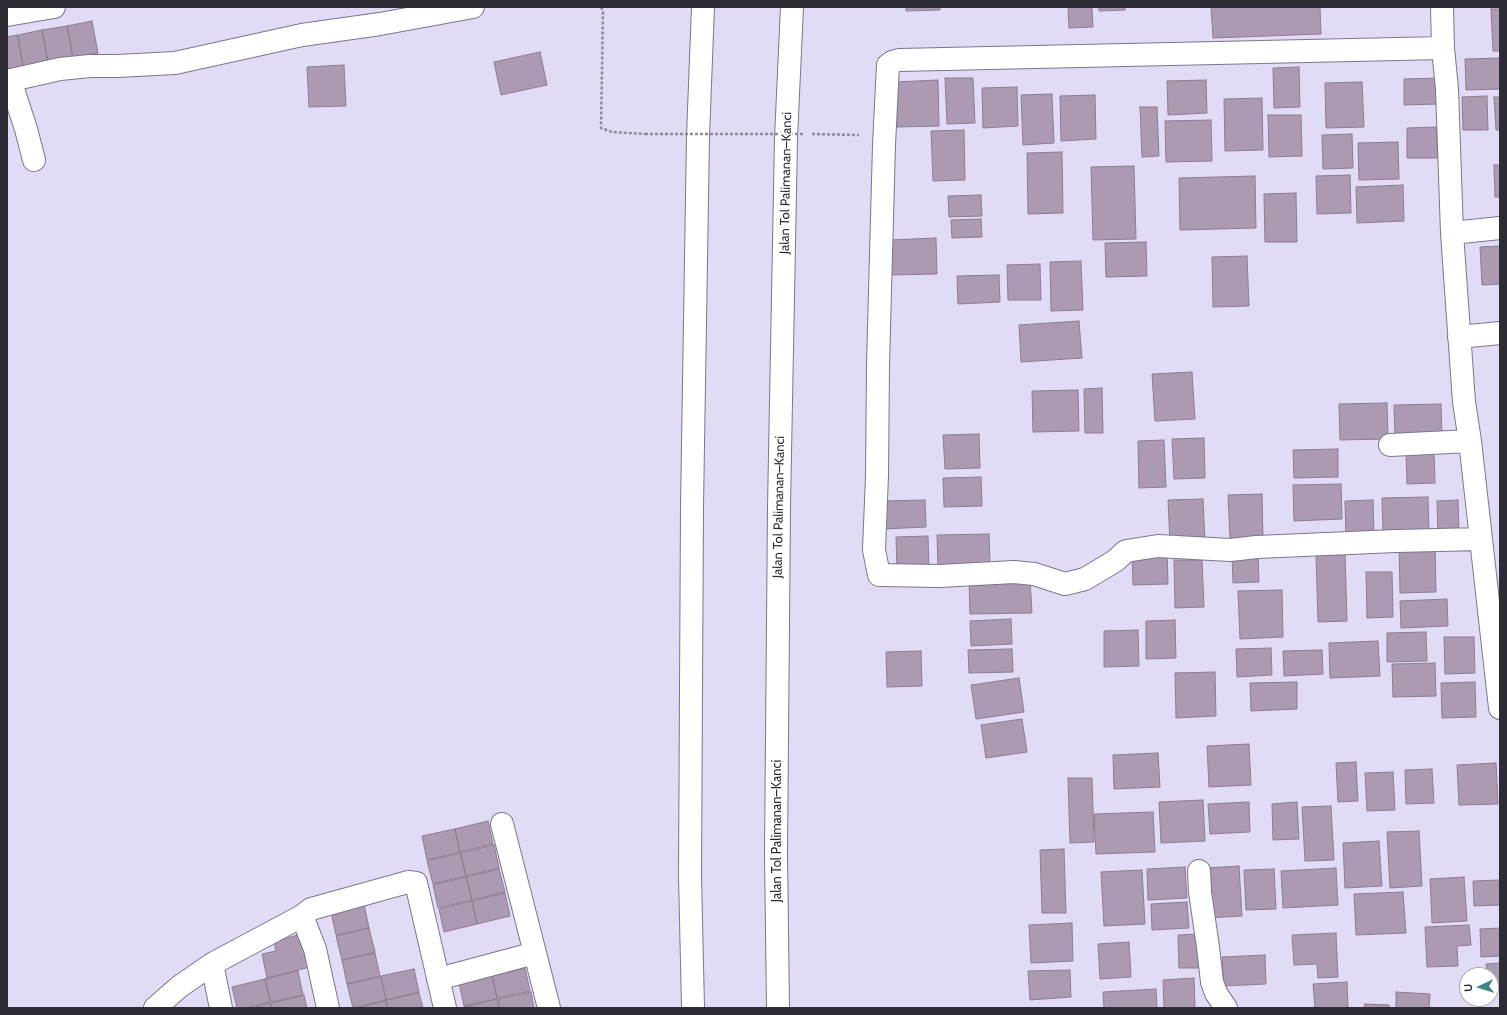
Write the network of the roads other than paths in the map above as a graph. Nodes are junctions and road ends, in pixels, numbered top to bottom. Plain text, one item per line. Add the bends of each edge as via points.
1 (54, 7) edge
2 (473, 7) edge
3 (703, 7) edge
4 (792, 7) edge
5 (1442, 7) edge
6 (7, 15) edge
7 (1443, 48) junction
8 (8, 80) edge
9 (34, 160) dead end
10 (1500, 228) edge
11 (1452, 233) junction
12 (1500, 333) edge
13 (1459, 337) junction
14 (1470, 441) junction
15 (1390, 445) dead end
16 (1481, 539) junction
17 (1500, 708) edge
18 (502, 824) dead end
19 (1199, 871) dead end
20 (302, 916) junction
21 (535, 953) junction
22 (212, 964) junction
23 (438, 979) junction
24 (156, 1008) edge
25 (221, 1008) edge
26 (328, 1008) edge
27 (444, 1008) edge
28 (549, 1008) edge
29 (694, 1008) edge
30 (778, 1008) edge
31 (1226, 1008) edge

1 - 6 main road
2 - 8 main road via 294,36 175,63 90,66
3 - 29 main road via 698,136 692,515 690,875
4 - 30 main road, Jalan Tol Palimanan–Kanci via 786,138 779,507 776,845
5 - 7 main road
7 - 11 main road via 1447,89
7 - 16 main road via 899,60 888,65 874,550 878,574 939,576 1014,572 1034,574 1064,584 1085,579 1116,561 1126,551 1158,546 1230,550 1389,541
8 - 9 main road
10 - 11 main road
11 - 13 main road
12 - 13 main road
13 - 14 main road
14 - 15 main road
14 - 16 main road
16 - 17 main road
18 - 21 main road
19 - 31 main road via 1212,982
20 - 22 main road
20 - 23 main road via 311,909 408,882 416,883
20 - 26 main road via 315,949
21 - 23 main road
21 - 28 main road
22 - 24 main road via 179,987
22 - 25 main road
23 - 27 main road

